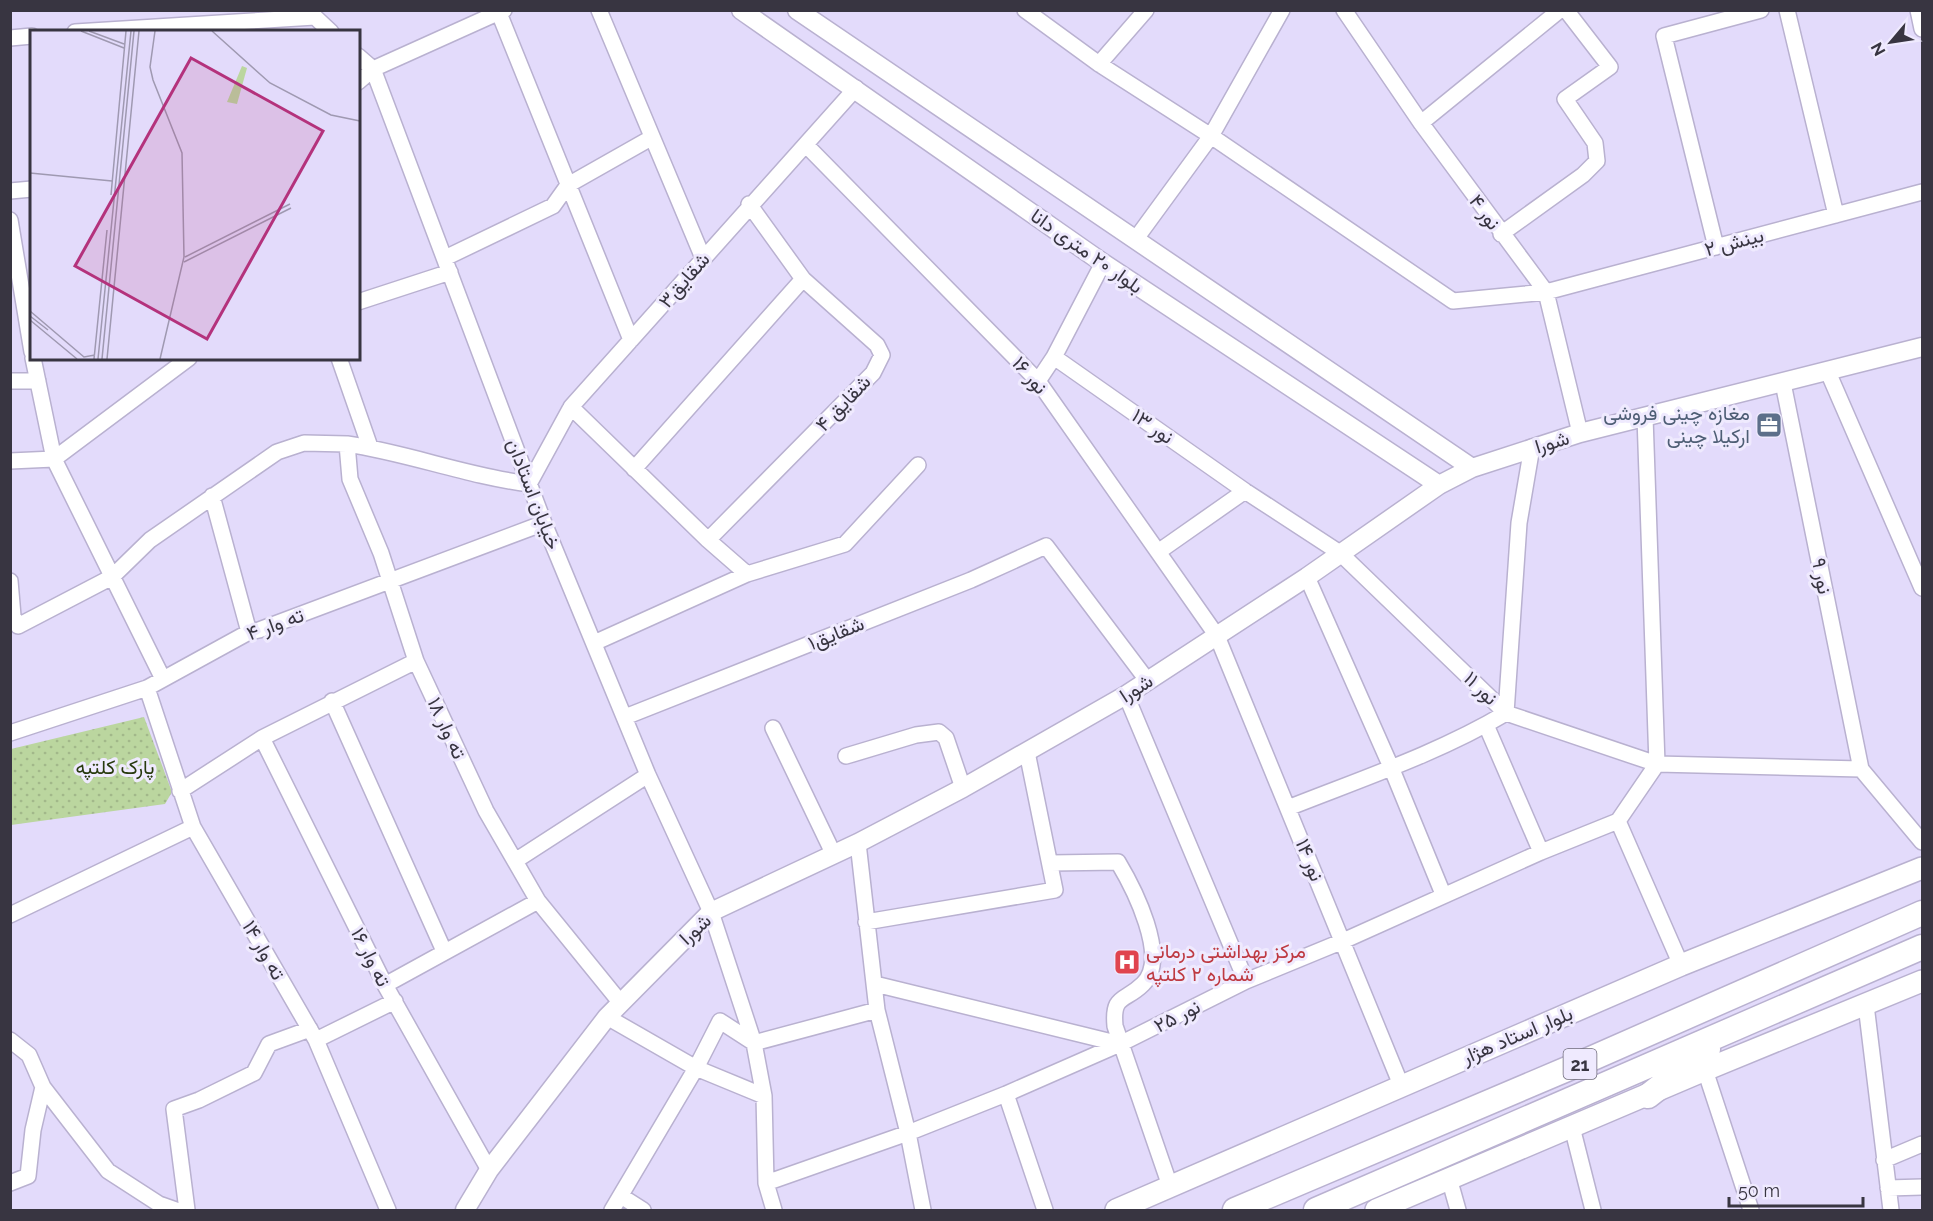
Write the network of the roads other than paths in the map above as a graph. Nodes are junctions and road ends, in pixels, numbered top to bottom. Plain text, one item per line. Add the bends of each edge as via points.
1 (599, 10) edge
2 (741, 10) edge
3 (797, 10) edge
4 (1025, 10) edge
5 (1146, 10) edge
6 (1282, 10) edge
7 (1344, 10) edge
8 (1560, 10) edge
9 (1566, 10) edge
10 (1761, 10) edge
11 (1787, 10) edge
12 (1918, 10) edge
13 (502, 12) edge
14 (1923, 29) edge
15 (114, 30) edge
16 (329, 30) edge
17 (30, 36) edge
18 (10, 38) edge
19 (360, 58) edge
20 (1099, 64) junction
21 (372, 69) junction
22 (360, 80) edge
23 (856, 88) junction
24 (1421, 123) junction
25 (1211, 136) junction
26 (651, 138) junction
27 (806, 145) junction
28 (568, 186) junction
29 (30, 189) edge
30 (10, 191) edge
31 (1923, 192) edge
32 (749, 204) junction
33 (1836, 215) junction
34 (10, 220) edge
35 (1501, 234) junction
36 (1135, 240) junction
37 (1716, 247) junction
38 (445, 258) junction
39 (703, 258) junction
40 (1103, 263) junction
41 (450, 272) junction
42 (803, 279) junction
43 (26, 287) edge
44 (1546, 292) junction
45 (360, 301) edge
46 (30, 330) edge
47 (631, 340) junction
48 (1923, 347) edge
49 (1054, 357) junction
50 (33, 360) edge
51 (186, 360) edge
52 (340, 360) edge
53 (1828, 372) junction
54 (10, 381) edge
55 (38, 381) junction
56 (1038, 381) junction
57 (1783, 384) junction
58 (571, 407) junction
59 (1645, 417) junction
60 (1580, 433) junction
61 (346, 444) junction
62 (369, 447) junction
63 (1532, 447) junction
64 (54, 459) junction
65 (10, 461) edge
66 (918, 465) dead end
67 (1472, 468) junction
68 (634, 469) junction
69 (529, 484) junction
70 (1439, 485) junction
71 (1245, 491) junction
72 (212, 496) junction
73 (544, 523) junction
74 (708, 540) junction
75 (1158, 552) junction
76 (1340, 553) junction
77 (747, 574) junction
78 (112, 577) junction
79 (1306, 577) junction
80 (10, 581) edge
81 (390, 581) junction
82 (1923, 588) edge
83 (14, 628) edge
84 (249, 632) junction
85 (1218, 636) junction
86 (594, 643) junction
87 (416, 661) junction
88 (163, 679) junction
89 (1147, 680) junction
90 (147, 688) junction
91 (1126, 695) junction
92 (332, 701) junction
93 (1506, 712) junction
94 (625, 717) junction
95 (1486, 725) junction
96 (773, 728) dead end
97 (10, 733) edge
98 (262, 738) junction
99 (1027, 752) junction
100 (846, 756) dead end
101 (1657, 764) junction
102 (1391, 766) junction
103 (1861, 769) junction
104 (648, 775) junction
105 (963, 788) junction
106 (180, 791) junction
107 (1288, 808) junction
108 (1618, 821) junction
109 (193, 827) junction
110 (1923, 842) edge
111 (858, 843) junction
112 (1541, 852) junction
113 (834, 855) junction
114 (515, 861) junction
115 (1051, 863) junction
116 (1923, 868) edge
117 (1443, 894) junction
118 (538, 900) junction
119 (711, 912) junction
120 (1923, 913) edge
121 (10, 915) edge
122 (866, 922) junction
123 (1342, 941) junction
124 (1923, 947) edge
125 (444, 951) junction
126 (1681, 965) junction
127 (1246, 981) junction
128 (1923, 981) edge
129 (874, 984) junction
130 (385, 986) junction
131 (395, 1001) junction
132 (620, 1002) junction
133 (1866, 1005) junction
134 (877, 1010) junction
135 (607, 1017) junction
136 (1736, 1028) junction
137 (313, 1034) junction
138 (10, 1040) edge
139 (754, 1043) junction
140 (1120, 1044) junction
141 (28, 1054) junction
142 (10, 1059) edge
143 (696, 1068) junction
144 (1705, 1070) junction
145 (1401, 1085) junction
146 (43, 1087) junction
147 (1006, 1094) junction
148 (764, 1096) junction
149 (1648, 1096) junction
150 (1572, 1127) junction
151 (908, 1133) junction
152 (1923, 1144) edge
153 (1884, 1160) junction
154 (489, 1170) junction
155 (1449, 1178) junction
156 (10, 1183) edge
157 (766, 1183) junction
158 (1170, 1186) junction
159 (1888, 1188) junction
160 (1923, 1188) edge
161 (621, 1196) junction
162 (176, 1210) edge
163 (188, 1210) edge
164 (388, 1210) edge
165 (465, 1210) edge
166 (612, 1210) edge
167 (643, 1210) edge
168 (774, 1210) edge
169 (923, 1210) edge
170 (1045, 1210) edge
171 (1116, 1210) edge
172 (1235, 1210) edge
173 (1316, 1210) edge
174 (1376, 1210) edge
175 (1458, 1210) edge
176 (1593, 1210) edge
177 (1751, 1210) edge
178 (1891, 1210) edge

1 - 26 street
2 - 23 street, بلوار ۲۰ متری دانا
3 - 36 street, بلوار ۲۰ متری دانا
4 - 20 street, بینش ۲
5 - 20 street
6 - 25 street
7 - 24 street, نور ۴
8 - 24 street
9 - 35 street via 1610,67 1565,99 1595,143 1597,161
10 - 37 street via 1664,36
11 - 33 street
12 - 14 street
13 - 21 street
13 - 28 street
15 - 16 street via 315,17
17 - 18 street
19 - 21 street
20 - 25 street, بینش ۲
21 - 22 street
21 - 38 street, خیابان استادان
23 - 27 street, شقایق۳
23 - 40 street, بلوار ۲۰ متری دانا
24 - 35 street, نور ۴
25 - 36 street
25 - 44 street, بینش ۲ via 1453,301
26 - 28 street
26 - 39 street
27 - 32 street, شقایق۳
27 - 56 street, نور ۱۶
28 - 38 street via 553,206
28 - 47 street
29 - 30 street
31 - 33 street, بینش ۲
32 - 39 street, شقایق۳
32 - 42 street, شقایق ۴
33 - 37 street, بینش ۲
34 - 43 street
35 - 44 street, نور ۴
36 - 67 street, بلوار ۲۰ متری دانا
37 - 44 street, بینش ۲
38 - 41 street, خیابان استادان
39 - 47 street, شقایق۳
40 - 49 street
40 - 70 street, بلوار ۲۰ متری دانا
41 - 45 street
41 - 69 street, خیابان استادان
42 - 68 street
42 - 74 street, شقایق ۴ via 877,345 882,355 873,373
43 - 46 street
44 - 60 street, نور ۴
47 - 58 street, شقایق۳
48 - 53 street, شورا
49 - 56 street
49 - 71 street, نور ۱۳
50 - 55 street
51 - 64 street
52 - 62 street
53 - 57 street, شورا
53 - 82 street
54 - 55 street
55 - 64 street
56 - 75 street, نور ۱۶
57 - 59 street, شورا
57 - 103 street, نور ۹
58 - 68 street
58 - 69 street, شقایق۳
59 - 60 street, شورا
59 - 101 street
60 - 63 street, شورا
61 - 62 street
61 - 72 street via 290,446
61 - 81 street, ته وار ۱۸ via 350,479
62 - 69 street via 490,479
63 - 67 street, شورا
63 - 93 street via 1519,523
64 - 65 street
64 - 78 street
66 - 77 street via 845,544
67 - 70 street, شورا
68 - 74 street
69 - 73 street, خیابان استادان
70 - 76 street, شورا
71 - 75 street
71 - 76 street, نور ۱۳
72 - 78 street via 150,540
72 - 84 street
73 - 81 street, ته وار ۴
73 - 86 street, خیابان استادان
74 - 77 street
75 - 85 street, نور ۱۶
76 - 79 street, شورا
76 - 93 street, نور ۱۱
77 - 86 street
78 - 83 street
78 - 88 street
79 - 85 street, شورا
79 - 102 street
80 - 83 street
81 - 84 street, ته وار ۴
81 - 87 street, ته وار ۱۸
84 - 88 street, ته وار ۴
85 - 89 street, شورا
85 - 107 street, نور ۱۴
86 - 94 street, خیابان استادان
87 - 92 street
87 - 114 street, ته وار ۱۸ via 486,811
88 - 90 street, ته وار ۴
89 - 91 street, شورا
89 - 94 street, شقایق۱ via 1046,546 971,580
90 - 97 street, ته وار ۴
90 - 106 street, ته وار ۱۴
91 - 99 street, شورا
91 - 127 street
92 - 98 street
92 - 125 street
93 - 95 street
93 - 101 street, نور ۱۱
94 - 104 street, خیابان استادان
95 - 102 street
95 - 112 street
96 - 113 street
98 - 106 street
98 - 130 street, ته وار ۱۶
99 - 105 street, شورا
99 - 115 street
100 - 105 street via 939,732 946,738
101 - 103 street, نور ۱۱
101 - 108 street
102 - 107 street
102 - 117 street
103 - 110 street
104 - 114 street
104 - 119 street, خیابان استادان
105 - 111 street, شورا
106 - 109 street, ته وار ۱۴
107 - 123 street, نور ۱۴
108 - 112 street, نور ۲۵
108 - 126 street
109 - 121 street
109 - 137 street, ته وار ۱۴
111 - 113 street, شورا
111 - 122 street
112 - 117 street, نور ۲۵
113 - 119 street, شورا
114 - 118 street, ته وار ۱۸
115 - 122 street via 1055,890
115 - 140 street via 1118,862 1134,888 1153,957 1144,983 1121,998 1114,1010
116 - 126 main road, بلوار استاد هژار
117 - 123 street, نور ۲۵
118 - 125 street
118 - 132 street, ته وار ۱۸
119 - 132 street, شورا
119 - 139 street, خیابان استادان
120 - 172 main road, 21 via 1586,1062
122 - 129 street
123 - 127 street, نور ۲۵
123 - 145 street, نور ۱۴
124 - 136 main road, 21
125 - 130 street
126 - 145 main road, بلوار استاد هژار
127 - 140 street, نور ۲۵
128 - 133 main road
129 - 134 street
129 - 140 street
130 - 131 street, ته وار ۱۶
131 - 137 street
131 - 154 street, ته وار ۱۶
132 - 135 street, شورا
133 - 144 main road
133 - 153 street
134 - 139 street
134 - 151 street
135 - 143 street
135 - 154 street, شورا
136 - 149 main road
136 - 173 main road, 21
137 - 163 street via 269,1044 254,1073 174,1109
137 - 164 street, ته وار ۱۴
138 - 141 street
139 - 143 street via 720,1020
139 - 148 street, خیابان استادان
140 - 147 street, نور ۲۵
140 - 158 street
141 - 142 street
141 - 146 street
143 - 148 street
143 - 161 street
144 - 149 main road
144 - 177 street
145 - 158 main road, بلوار استاد هژار
146 - 156 street via 28,1176
146 - 162 street via 108,1171 159,1204
147 - 151 street, نور ۲۵
147 - 170 street
148 - 157 street, خیابان استادان
149 - 150 main road
150 - 155 main road
150 - 176 street
151 - 157 street, نور ۲۵
151 - 169 street
152 - 153 street
153 - 159 street
154 - 165 street, شورا
155 - 174 main road
155 - 175 street
157 - 168 street, خیابان استادان
158 - 171 main road, بلوار استاد هژار
159 - 160 street
159 - 178 street
161 - 166 street
161 - 167 street

